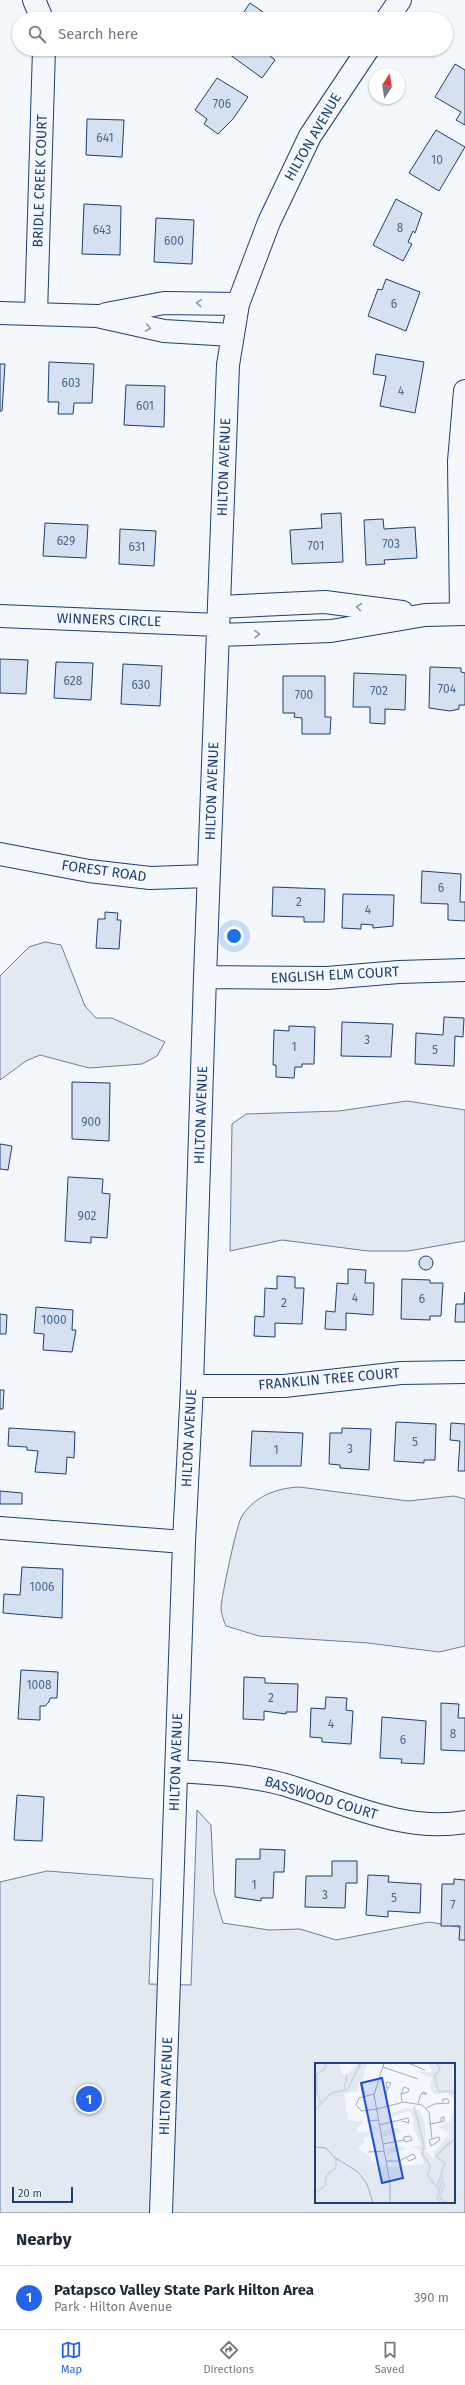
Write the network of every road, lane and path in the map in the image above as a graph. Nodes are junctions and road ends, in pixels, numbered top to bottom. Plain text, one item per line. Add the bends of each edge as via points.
1 (34, 0) edge
2 (400, 0) edge
3 (39, 12) edge
4 (392, 12) edge
5 (44, 56) edge
6 (363, 56) edge
7 (238, 304) junction
8 (0, 313) edge
9 (36, 314) junction
10 (97, 316) junction
11 (232, 335) junction
12 (465, 391) edge
13 (463, 614) edge
14 (426, 615) junction
15 (0, 616) edge
16 (218, 622) junction
17 (0, 854) edge
18 (208, 876) junction
19 (465, 970) edge
20 (205, 977) junction
21 (465, 1372) edge
22 (192, 1386) junction
23 (0, 1528) edge
24 (184, 1542) junction
25 (176, 1771) junction
26 (465, 1822) edge
27 (161, 2213) edge

1 - 3 street
2 - 4 street
5 - 9 street, BRIDLE CREEK COURT
6 - 7 street, HILTON AVENUE via 310,136 289,177 247,275
7 -> 10 street via 164,303
7 - 11 street, HILTON AVENUE
8 - 9 street
9 - 10 street
10 -> 11 street via 164,331
11 - 16 street, HILTON AVENUE via 224,432
12 - 13 street via 459,461
13 - 14 street
16 -> 14 street via 331,631
14 -> 16 street via 325,602
15 - 16 street, WINNERS CIRCLE
16 - 18 street, HILTON AVENUE
17 - 18 street, FOREST ROAD via 112,874 150,878
18 - 20 street, HILTON AVENUE
19 - 20 street, ENGLISH ELM COURT via 327,978
20 - 22 street, HILTON AVENUE
21 - 22 street, FRANKLIN TREE COURT via 401,1373 284,1386
22 - 24 street, HILTON AVENUE
23 - 24 street
24 - 25 street, HILTON AVENUE
25 - 26 street, BASSWOOD COURT via 253,1778 388,1818 419,1823
25 - 27 street, HILTON AVENUE

